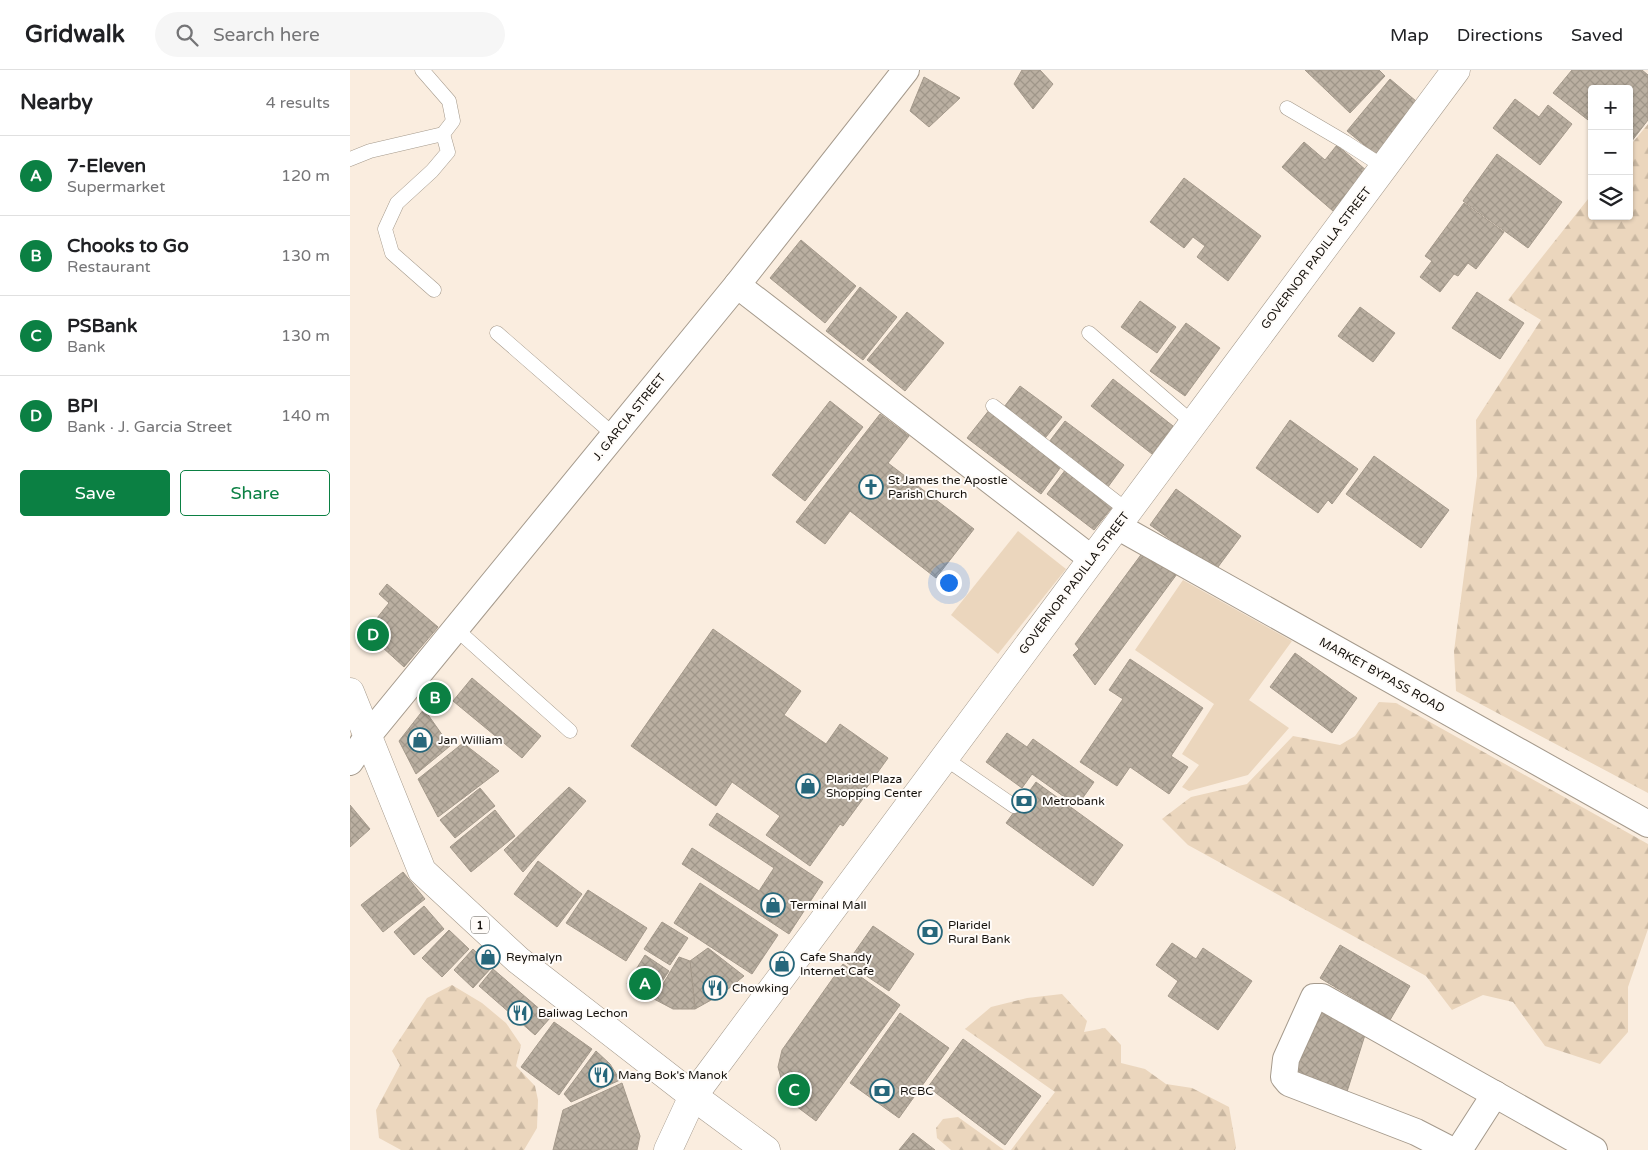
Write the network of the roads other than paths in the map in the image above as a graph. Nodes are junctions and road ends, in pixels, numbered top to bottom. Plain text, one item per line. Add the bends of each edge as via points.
1 (422, 70) edge
2 (906, 70) edge
3 (1456, 70) edge
4 (1287, 108) dead end
5 (443, 134) junction
6 (350, 159) edge
7 (1384, 167) junction
8 (737, 285) junction
9 (434, 290) dead end
10 (1089, 332) dead end
11 (497, 333) dead end
12 (993, 406) dead end
13 (1194, 424) junction
14 (614, 436) junction
15 (1122, 518) junction
16 (1092, 559) junction
17 (456, 629) junction
18 (350, 692) edge
19 (570, 731) dead end
20 (360, 735) edge
21 (943, 758) junction
22 (350, 762) edge
23 (1014, 806) dead end
24 (1648, 824) edge
25 (1495, 1094) junction
26 (693, 1096) junction
27 (668, 1150) edge
28 (766, 1150) edge
29 (1451, 1150) edge
30 (1459, 1150) edge
31 (1594, 1150) edge

1 - 5 lane via 449,100 453,121
2 - 8 street, J. GARCIA STREET
3 - 7 main road, GOVERNOR PADILLA STREET
4 - 7 lane
5 - 6 lane via 370,151
5 - 9 lane via 448,152 397,203 385,228 392,253
7 - 13 main road, GOVERNOR PADILLA STREET
8 - 14 street, J. GARCIA STREET
8 - 16 street
10 - 13 lane
11 - 14 lane
12 - 15 lane
13 - 15 main road, GOVERNOR PADILLA STREET
14 - 17 street, J. GARCIA STREET
15 - 16 main road, GOVERNOR PADILLA STREET
15 - 24 street, MARKET BYPASS ROAD
16 - 21 main road, GOVERNOR PADILLA STREET
17 - 19 lane
17 - 20 street, J. GARCIA STREET
18 - 20 main road, 1
20 - 22 street, J. GARCIA STREET
20 - 26 main road, 1 via 422,872 518,960
21 - 23 lane
21 - 26 main road, GOVERNOR PADILLA STREET
25 - 29 street via 1322,997 1314,997 1286,1059 1284,1077 1288,1083 1416,1132
25 - 30 street
25 - 31 street
26 - 27 main road, GOVERNOR PADILLA STREET
26 - 28 main road, 1

